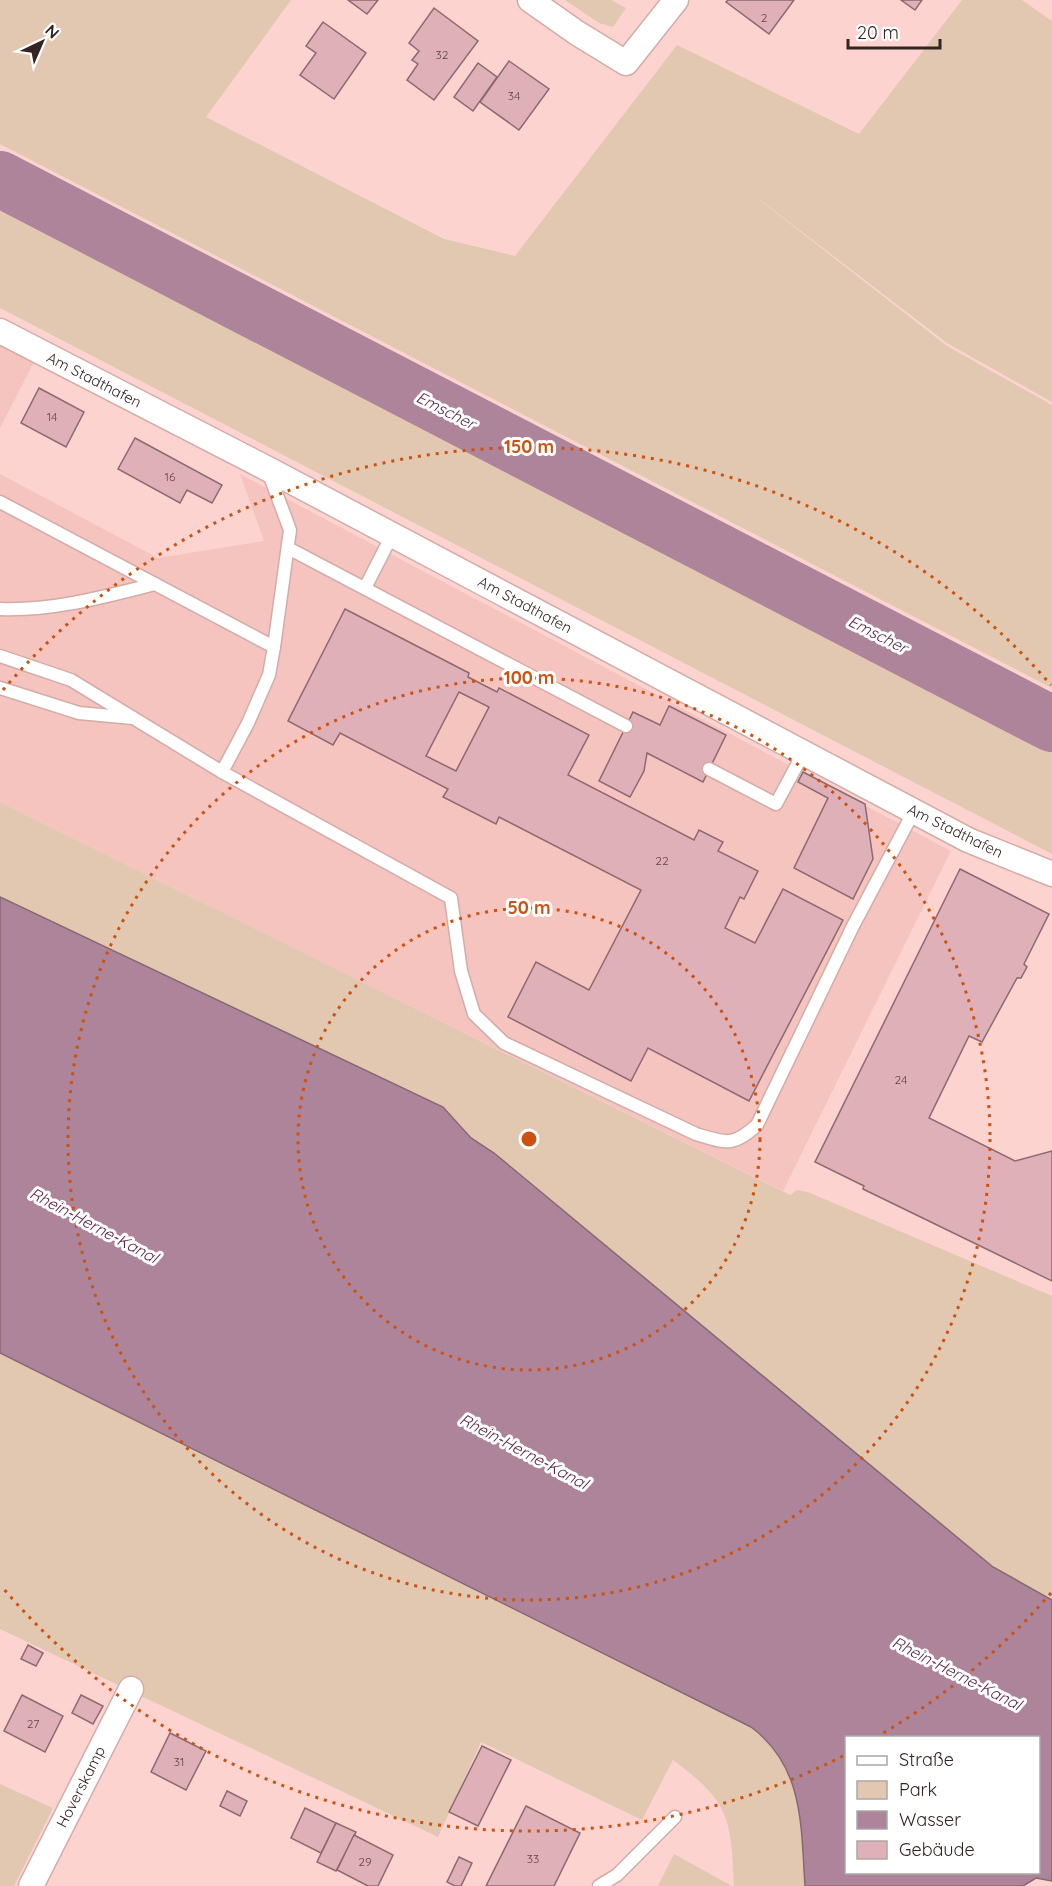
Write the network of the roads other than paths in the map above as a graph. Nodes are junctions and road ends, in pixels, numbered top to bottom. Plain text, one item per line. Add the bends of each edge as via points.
1 (530, 0) edge
2 (676, 0) edge
3 (0, 331) edge
4 (266, 468) junction
5 (0, 502) edge
6 (393, 535) junction
7 (288, 548) junction
8 (155, 584) junction
9 (365, 588) junction
10 (0, 609) edge
11 (274, 647) junction
12 (0, 656) edge
13 (0, 688) edge
14 (137, 718) junction
15 (626, 726) dead end
16 (804, 753) junction
17 (709, 769) dead end
18 (222, 772) junction
19 (914, 811) junction
20 (1052, 874) edge
21 (131, 1689) dead end
22 (675, 1817) dead end
23 (32, 1886) edge
24 (599, 1886) edge

1 - 2 street via 626,63
3 - 4 street, Am Stadthafen
4 - 6 street, Am Stadthafen
4 - 7 lane via 290,530
5 - 8 lane
6 - 9 lane
6 - 16 street, Am Stadthafen
7 - 9 lane
7 - 11 lane
8 - 10 lane via 80,603 33,610
8 - 11 lane
9 - 15 lane
11 - 18 lane via 269,675
12 - 14 lane via 71,680
13 - 14 lane via 79,713
14 - 18 lane
16 - 17 lane via 776,804
16 - 19 street, Am Stadthafen
18 - 19 lane via 451,898 460,971 474,1014 504,1043 696,1134 727,1144 757,1125 853,926
19 - 20 street, Am Stadthafen via 968,840
21 - 23 street, Hoverskamp
22 - 24 lane via 617,1875

